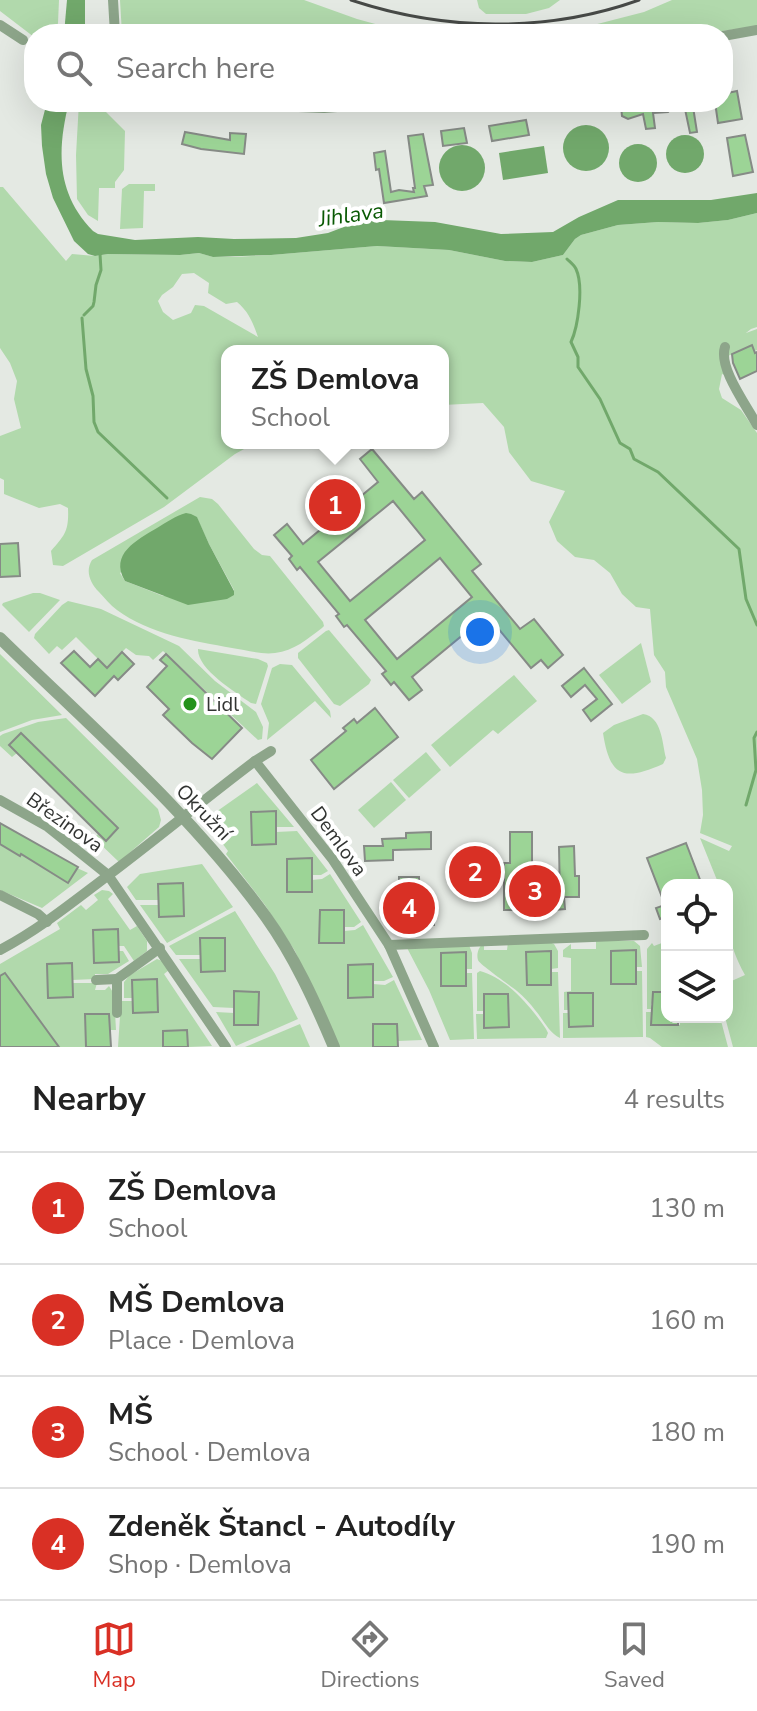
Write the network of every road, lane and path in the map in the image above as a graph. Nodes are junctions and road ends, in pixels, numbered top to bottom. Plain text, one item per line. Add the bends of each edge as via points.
1 (113, 0) edge
2 (114, 24) edge
3 (0, 25) edge
4 (757, 30) edge
5 (733, 34) edge
6 (23, 40) dead end
7 (725, 347) dead end
8 (757, 425) edge
9 (0, 638) edge
10 (271, 751) dead end
11 (255, 761) junction
12 (0, 800) edge
13 (182, 817) junction
14 (108, 875) junction
15 (0, 895) edge
16 (47, 922) junction
17 (644, 935) dead end
18 (389, 945) junction
19 (160, 948) junction
20 (0, 950) edge
21 (117, 979) junction
22 (96, 980) dead end
23 (117, 1013) dead end
24 (226, 1047) edge
25 (334, 1047) edge
26 (434, 1047) edge

1 - 2 street
3 - 6 street
4 - 5 street
7 - 8 street via 725,364
9 - 13 street, Okružní
10 - 11 street
11 - 13 street
11 - 18 street, Demlova via 333,860
12 - 14 street, Březinova via 48,827
13 - 14 street, Březinova
13 - 25 street, Okružní via 269,922
14 - 16 street, Březinova
14 - 19 street, Březinova
15 - 16 street
16 - 20 street, Březinova
17 - 18 street
18 - 26 street, Demlova
19 - 21 street
19 - 24 street, Březinova
21 - 22 street
21 - 23 street

